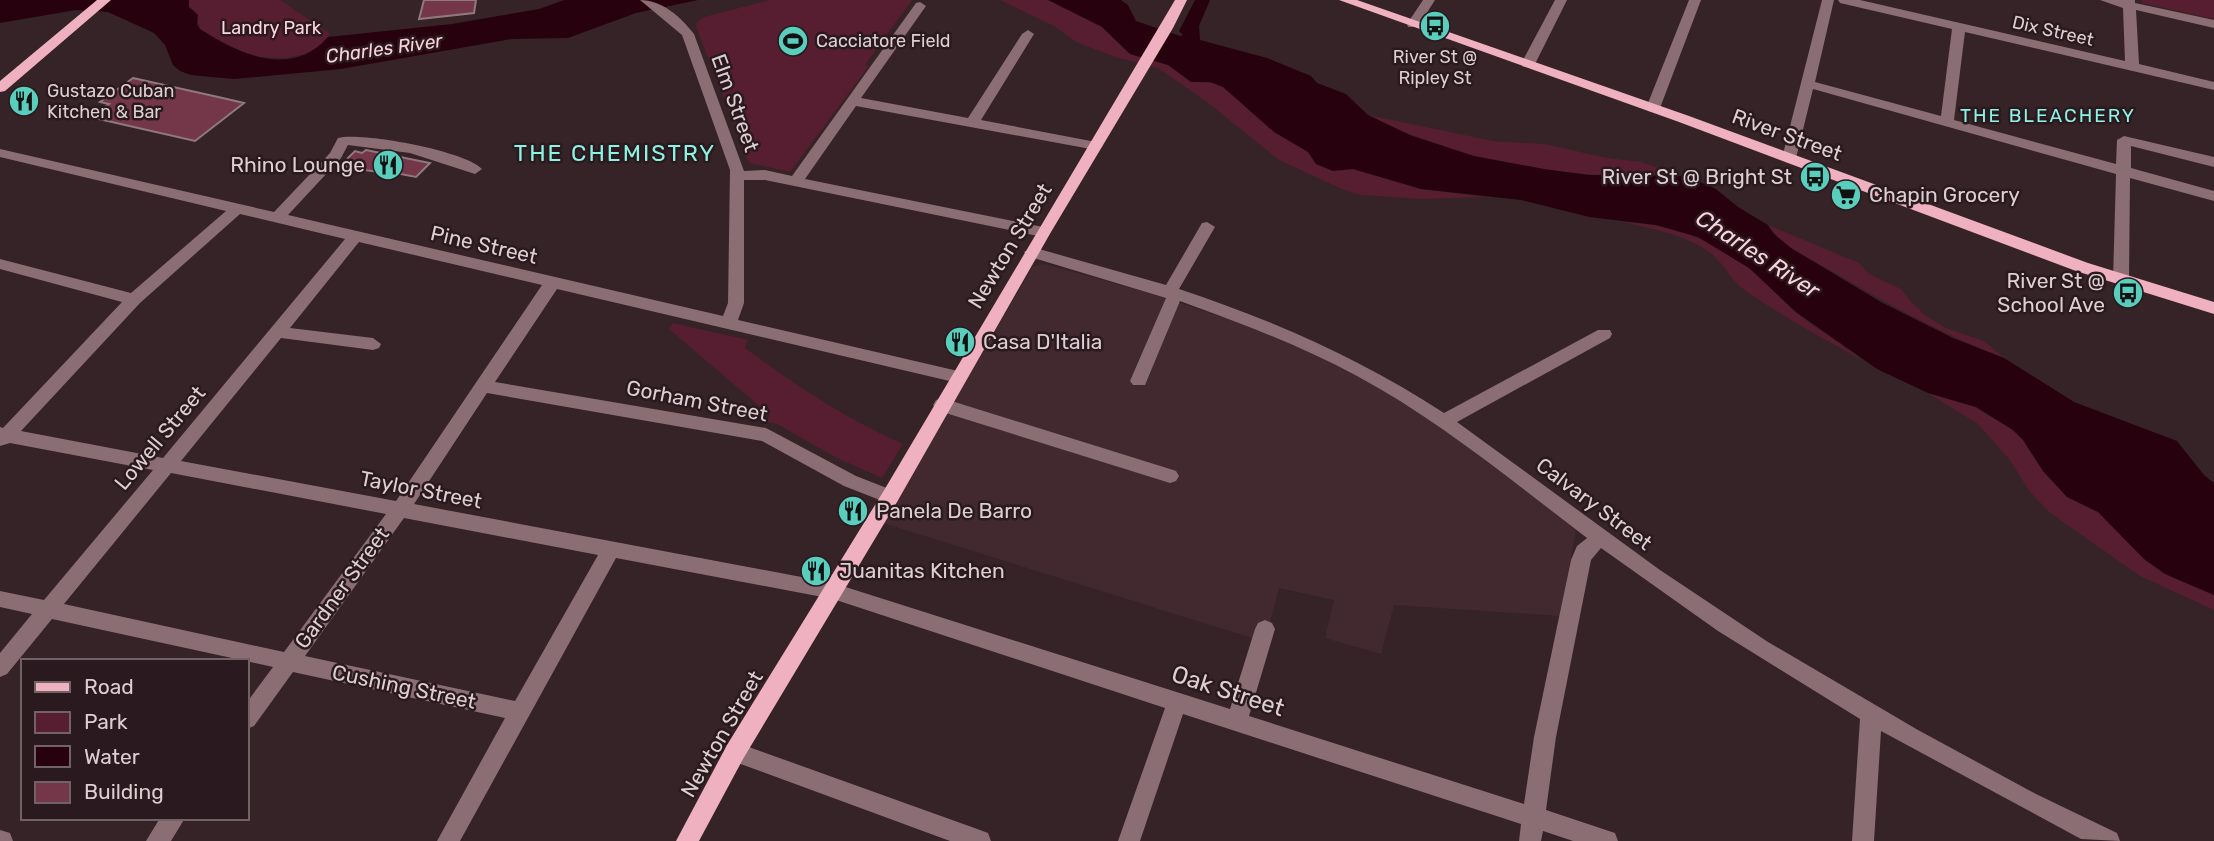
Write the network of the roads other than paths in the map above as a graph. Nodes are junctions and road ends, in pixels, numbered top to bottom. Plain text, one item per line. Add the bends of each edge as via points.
1 (105, 0) edge
2 (646, 0) edge
3 (1181, 0) edge
4 (1345, 0) edge
5 (1429, 0) edge
6 (1561, 0) edge
7 (1695, 0) edge
8 (1828, 0) edge
9 (1844, 0) edge
10 (2106, 0) edge
11 (2129, 3) edge
12 (920, 6) dead end
13 (1413, 24) junction
14 (2214, 24) edge
15 (1959, 27) junction
16 (1028, 34) dead end
17 (1528, 64) junction
18 (2132, 67) junction
19 (1808, 84) junction
20 (2214, 86) edge
21 (0, 88) edge
22 (853, 101) junction
23 (1653, 108) junction
24 (1947, 122) junction
25 (972, 123) junction
26 (1096, 146) junction
27 (0, 153) edge
28 (1788, 158) junction
29 (2214, 162) edge
30 (475, 169) dead end
31 (2123, 173) junction
32 (738, 176) junction
33 (796, 181) junction
34 (2214, 196) edge
35 (237, 209) junction
36 (277, 218) junction
37 (1207, 227) dead end
38 (1043, 232) junction
39 (356, 236) junction
40 (1032, 252) junction
41 (0, 264) edge
42 (2122, 280) junction
43 (554, 282) junction
44 (1172, 294) junction
45 (134, 299) junction
46 (2214, 308) edge
47 (728, 323) junction
48 (277, 332) junction
49 (1604, 334) dead end
50 (373, 344) dead end
51 (958, 377) junction
52 (1139, 380) dead end
53 (484, 386) junction
54 (942, 405) junction
55 (1445, 420) junction
56 (2, 437) edge
57 (167, 465) junction
58 (1170, 476) dead end
59 (890, 497) junction
60 (401, 509) junction
61 (1599, 538) junction
62 (611, 550) junction
63 (833, 591) junction
64 (0, 599) edge
65 (48, 610) junction
66 (1265, 629) dead end
67 (288, 662) junction
68 (0, 668) edge
69 (1177, 702) junction
70 (520, 712) junction
71 (1871, 715) junction
72 (248, 718) edge
73 (1237, 721) junction
74 (736, 752) junction
75 (1533, 817) junction
76 (173, 820) edge
77 (2097, 838) edge
78 (157, 841) edge
79 (447, 841) edge
80 (687, 841) edge
81 (979, 841) edge
82 (1129, 841) edge
83 (1530, 841) edge
84 (1607, 841) edge
85 (1863, 841) edge

1 - 21 main road
2 - 32 street, Elm Street via 675,20 689,37
3 - 26 main road, Newton Street
4 - 13 main road, River Street
5 - 13 street
6 - 17 street
7 - 23 street
8 - 19 street
9 - 15 street, Dix Street
10 - 11 street
11 - 14 street
11 - 18 street
12 - 22 street
13 - 17 main road, River Street
15 - 18 street, Dix Street
15 - 24 street
16 - 25 street
17 - 23 main road, River Street
18 - 20 street, Dix Street
19 - 24 street
19 - 28 street
22 - 25 street
22 - 33 street
23 - 28 main road, River Street
24 - 31 street
25 - 26 street
26 - 38 main road, Newton Street
27 - 35 street, Pine Street
28 - 42 main road, River Street
29 - 31 street via 2124,140
30 - 36 street via 449,158 343,141
31 - 34 street
31 - 42 street
32 - 33 street via 756,174
32 - 47 street, Elm Street via 736,303
33 - 38 street
35 - 36 street, Pine Street
35 - 45 street
36 - 39 street, Pine Street
37 - 44 street
38 - 40 main road, Newton Street
39 - 43 street, Pine Street
39 - 48 street, Lowell Street
40 - 44 street, Calvary Street
40 - 51 main road, Newton Street
41 - 45 street
42 - 46 main road, River Street
43 - 47 street, Pine Street
43 - 53 street, Gardner Street
44 - 52 street
44 - 55 street, Calvary Street via 1302,342
45 - 56 street
47 - 51 street, Pine Street
48 - 50 street
48 - 57 street, Lowell Street
49 - 55 street
51 - 54 main road, Newton Street
53 - 59 street, Gorham Street via 766,435 850,481
53 - 60 street, Gardner Street
54 - 58 street
54 - 59 main road, Newton Street
55 - 61 street, Calvary Street
56 - 57 street, Taylor Street
57 - 60 street, Taylor Street
57 - 65 street, Lowell Street
59 - 63 main road, Newton Street
60 - 62 street, Taylor Street
60 - 67 street, Gardner Street
61 - 71 street, Calvary Street via 1738,633
61 - 75 street via 1581,560
62 - 63 street, Taylor Street
62 - 70 street
63 - 69 street, Oak Street
63 - 74 main road, Newton Street
64 - 65 street, Cushing Street
65 - 67 street, Cushing Street
65 - 68 street, Lowell Street
66 - 73 street
67 - 70 street, Cushing Street
67 - 72 street, Gardner Street
69 - 73 street, Oak Street
69 - 82 street
70 - 79 street
71 - 77 street, Calvary Street
71 - 85 street
73 - 75 street, Oak Street
74 - 80 main road, Newton Street
74 - 81 street
75 - 83 street
75 - 84 street, Oak Street
76 - 78 street

